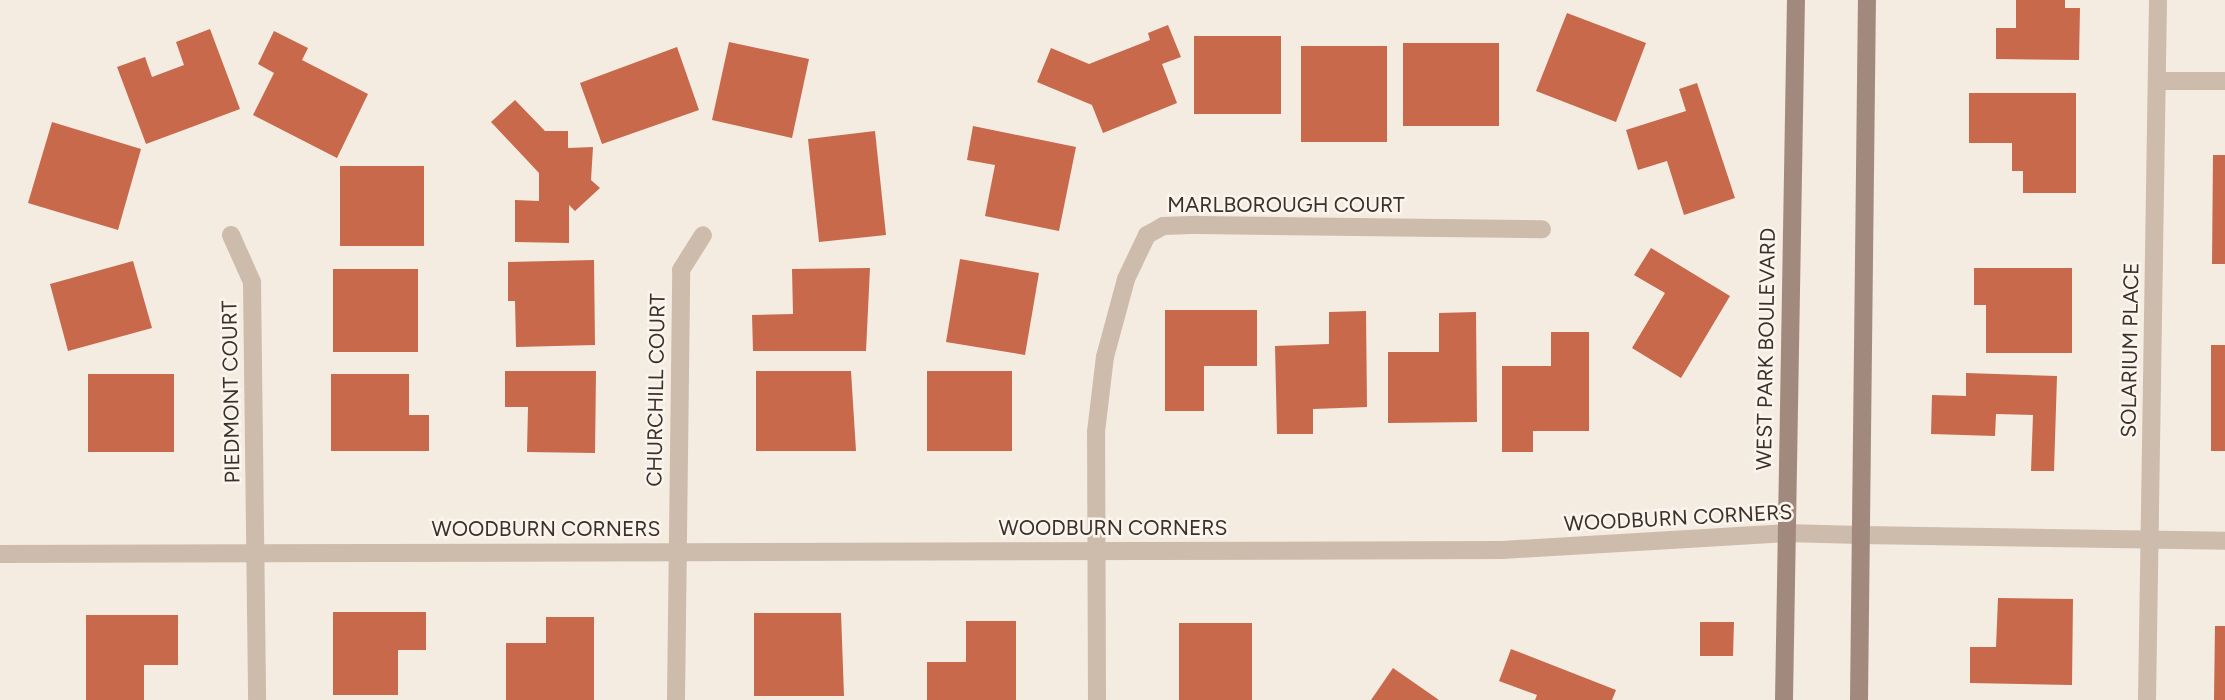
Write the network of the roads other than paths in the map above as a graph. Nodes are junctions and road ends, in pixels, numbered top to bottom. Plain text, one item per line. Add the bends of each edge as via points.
1 (1796, 0) edge
2 (1867, 0) edge
3 (2158, 0) edge
4 (2157, 81) junction
5 (2225, 81) edge
6 (1542, 229) dead end
7 (231, 235) dead end
8 (704, 236) dead end
9 (1784, 533) junction
10 (1861, 536) junction
11 (2149, 540) junction
12 (2225, 541) edge
13 (1096, 550) junction
14 (675, 551) junction
15 (256, 553) junction
16 (0, 554) edge
17 (257, 700) edge
18 (676, 700) edge
19 (1097, 700) edge
20 (1784, 700) edge
21 (1859, 700) edge
22 (2147, 700) edge

1 - 9 main road, WEST PARK BOULEVARD
2 - 10 main road
3 - 4 street, SOLARIUM PLACE
4 - 5 street
4 - 11 street, SOLARIUM PLACE
6 - 13 street, MARLBOROUGH COURT via 1198,225 1163,226 1147,235 1126,279 1105,357 1096,432
7 - 15 street, PIEDMONT COURT via 252,282
8 - 14 street, CHURCHILL COURT via 681,270
9 - 10 street, WOODBURN CORNERS
9 - 13 street, WOODBURN CORNERS via 1502,550
9 - 20 main road, WEST PARK BOULEVARD
10 - 11 street, WOODBURN CORNERS
10 - 21 main road
11 - 12 street, WOODBURN CORNERS
11 - 22 street, SOLARIUM PLACE
13 - 14 street, WOODBURN CORNERS
13 - 19 street, MARLBOROUGH COURT
14 - 15 street, WOODBURN CORNERS
14 - 18 street, CHURCHILL COURT
15 - 16 street, WOODBURN CORNERS
15 - 17 street, PIEDMONT COURT

